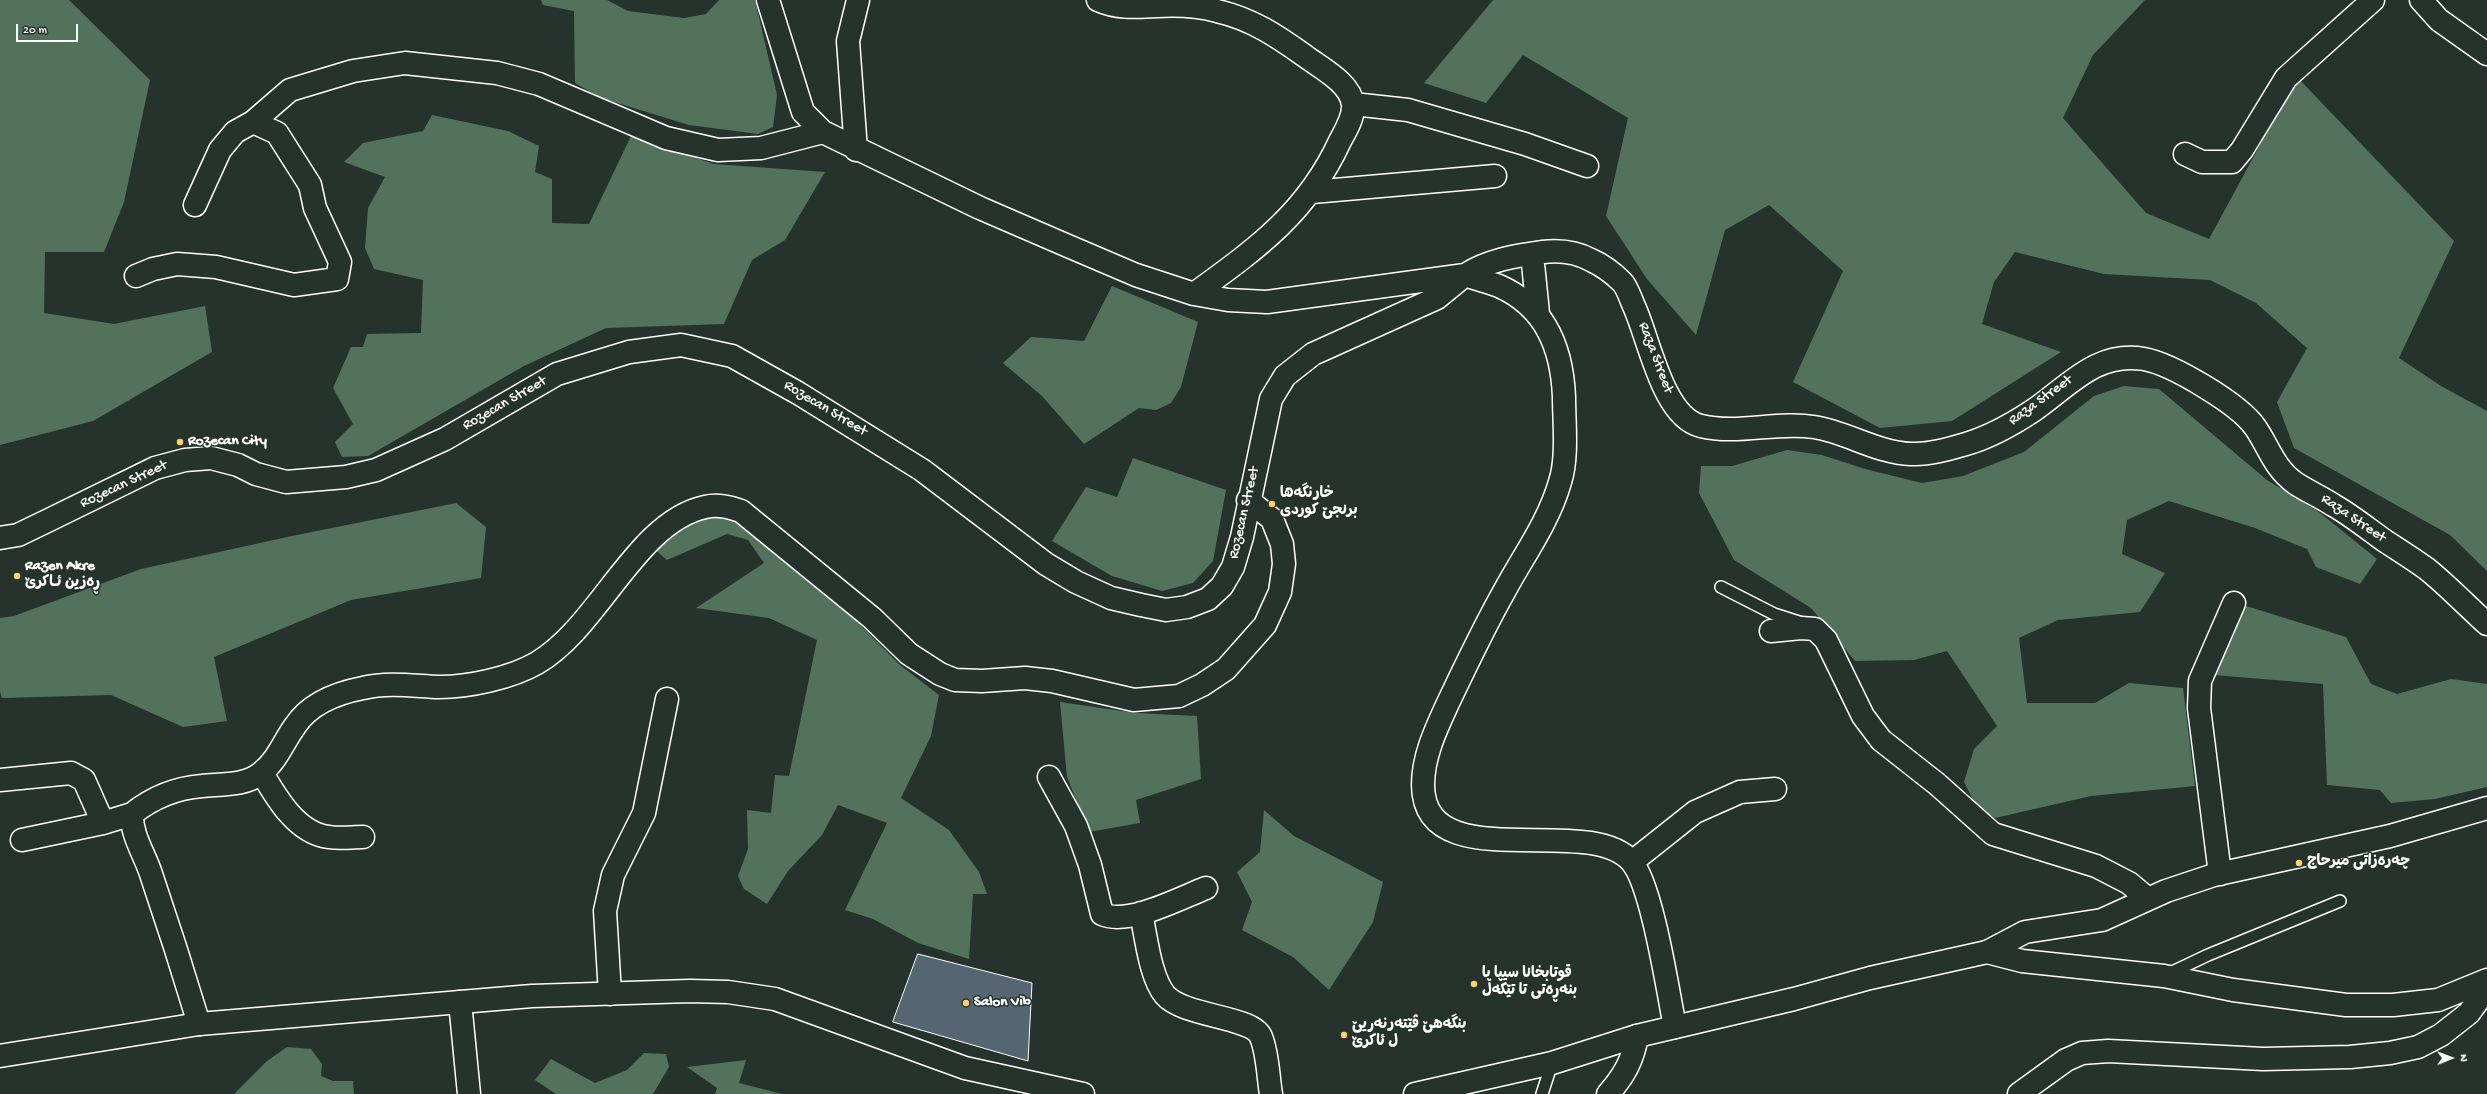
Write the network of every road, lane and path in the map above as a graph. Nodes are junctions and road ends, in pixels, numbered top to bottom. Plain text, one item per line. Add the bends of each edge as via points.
1 (768, 0) edge
2 (858, 0) edge
3 (1098, 0) edge
4 (2373, 0) edge
5 (2421, 0) edge
6 (1174, 3) edge
7 (2487, 54) edge
8 (1353, 104) junction
9 (253, 122) junction
10 (823, 132) junction
11 (856, 150) junction
12 (2186, 154) dead end
13 (1587, 166) dead end
14 (1495, 176) dead end
15 (1312, 192) junction
16 (195, 205) dead end
17 (1532, 254) junction
18 (1465, 275) junction
19 (136, 276) dead end
20 (1194, 294) junction
21 (1538, 314) junction
22 (1248, 500) junction
23 (0, 538) edge
24 (1721, 587) dead end
25 (2234, 603) dead end
26 (2487, 624) edge
27 (1815, 630) junction
28 (1771, 631) dead end
29 (668, 699) dead end
30 (262, 773) junction
31 (1049, 777) dead end
32 (0, 780) edge
33 (1775, 789) dead end
34 (2487, 808) edge
35 (132, 814) junction
36 (103, 823) junction
37 (363, 837) dead end
38 (22, 840) dead end
39 (1632, 862) junction
40 (2220, 874) junction
41 (1206, 888) dead end
42 (2148, 899) junction
43 (2340, 901) dead end
44 (1141, 914) junction
45 (1987, 952) junction
46 (2164, 976) junction
47 (2487, 980) edge
48 (2487, 988) edge
49 (610, 994) junction
50 (460, 1002) junction
51 (198, 1024) junction
52 (1675, 1027) junction
53 (1637, 1036) junction
54 (0, 1056) edge
55 (1552, 1063) junction
56 (1028, 1089) edge
57 (469, 1094) edge
58 (1083, 1094) edge
59 (1271, 1094) edge
60 (1415, 1094) edge
61 (1542, 1094) edge
62 (1608, 1094) edge
63 (2019, 1094) edge

1 - 10 street via 803,112
2 - 11 street via 848,41
3 - 6 street via 1118,7
4 - 12 street via 2286,78 2232,162 2202,162
5 - 7 street via 2439,20
6 - 8 street via 1217,11 1272,32 1328,72 1346,89
8 - 13 street via 1408,110 1525,144
8 - 15 street via 1352,116
9 - 10 street via 290,90 353,71 405,63 497,73 539,84 666,138 718,150 761,148
9 - 16 street via 235,132 220,150
9 - 19 street via 276,133 310,185 315,208 340,262 337,279 294,285 216,267 177,264 152,269
10 - 11 street
11 - 20 street via 1136,276
14 - 15 street
15 - 20 street via 1295,212 1244,258
17 - 18 street, Raza Street via 1482,265
17 - 21 street
17 - 26 street, Raza Street via 1554,251 1578,253 1602,265 1624,283 1643,324 1669,397 1682,416 1698,426 1813,427 1844,434 1886,450 1911,454 1936,452 1970,443 1998,431 2035,409 2078,375 2102,364 2142,358 2167,364 2240,411 2255,426 2278,468 2295,482 2337,506 2424,568
18 - 20 street via 1267,302 1228,300
18 - 21 street via 1498,286 1520,298
18 - 22 street, Rozecan Street via 1437,298 1319,351 1285,376 1271,399
21 - 39 street via 1560,358 1564,436 1562,479 1550,511 1504,592 1440,720 1425,764 1423,787 1426,808 1440,825 1469,836 1593,843 1616,850
22 - 23 street, Rozecan Street via 1242,537 1233,567 1222,586 1208,599 1188,607 1166,610 1111,598 1076,582 1046,564 1002,528 922,470 798,392 732,356 681,345 629,352 556,374 445,439 376,470 346,477 286,482 211,458 184,460 155,468 18,535
22 - 30 street via 1272,519 1282,544 1284,564 1280,592 1265,626 1242,653 1226,669 1179,696 1134,700 1052,681 1025,678 955,680 940,674 909,654 872,618 747,515 722,506 711,506 682,516 658,534 579,628 556,650 536,664 468,685 439,687 389,683 330,697 309,709
24 - 27 lane via 1774,614 1799,621
25 - 40 street via 2200,681 2199,708
27 - 28 street via 1800,628
27 - 42 street via 1826,640 1860,709 1880,740 1937,784 1993,834 2096,866 2129,883
29 - 49 street via 644,813 613,875 605,911
30 - 35 street via 248,780 227,785 201,786 166,793
30 - 37 street via 275,796 294,818 310,831 328,837
31 - 44 street via 1076,826 1090,866 1102,914 1110,917
32 - 36 street via 71,773 84,780
33 - 39 street via 1740,792 1695,812
34 - 40 street via 2390,836
35 - 36 street
35 - 51 street via 132,825 149,867
36 - 38 street
39 - 52 street via 1647,896
40 - 42 street
41 - 44 street
42 - 45 street via 2102,920 2025,932
43 - 46 lane via 2208,954
44 - 59 street via 1156,977 1165,995 1179,1006 1252,1026 1261,1036
45 - 46 street via 2022,961
45 - 52 street via 1870,978
46 - 47 street via 2233,990 2354,1005 2393,1005 2438,1000
48 - 63 street via 2469,1013 2418,1047 2350,1057 2263,1059 2108,1051 2082,1053 2066,1060
49 - 50 street via 532,996
49 - 56 street via 728,992 775,999
50 - 51 street
50 - 57 street
51 - 54 street
52 - 53 street
53 - 55 street
53 - 62 street via 1633,1057 1621,1079
55 - 60 street
55 - 61 lane
56 - 58 street

